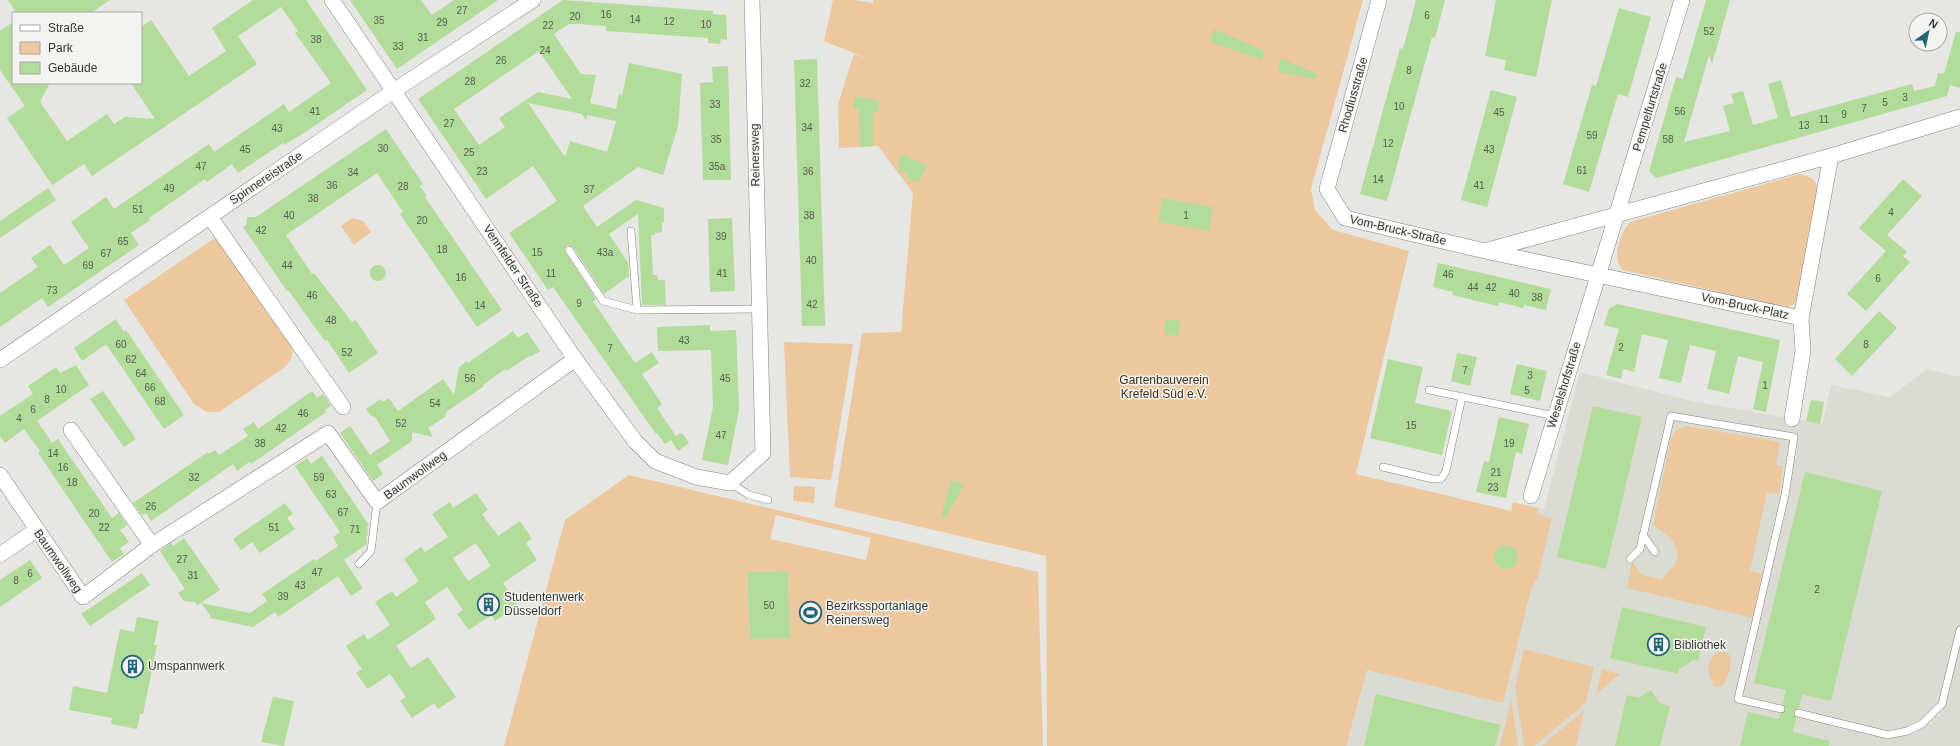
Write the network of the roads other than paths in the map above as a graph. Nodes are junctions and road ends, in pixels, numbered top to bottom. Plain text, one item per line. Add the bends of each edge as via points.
1 (332, 0) edge
2 (533, 0) edge
3 (748, 0) edge
4 (1379, 0) edge
5 (1682, 0) edge
6 (395, 90) junction
7 (1960, 117) edge
8 (1831, 156) junction
9 (1327, 189) joint
10 (1618, 214) junction
11 (210, 217) junction
12 (631, 231) dead end
13 (569, 250) dead end
14 (1485, 251) junction
15 (1597, 275) junction
16 (759, 309) junction
17 (637, 310) junction
18 (1801, 318) junction
19 (575, 359) junction
20 (0, 360) edge
21 (1429, 390) dead end
22 (1462, 397) junction
23 (343, 407) dead end
24 (1555, 416) junction
25 (1792, 419) dead end
26 (71, 430) dead end
27 (1383, 467) dead end
28 (0, 475) edge
29 (730, 482) junction
30 (1531, 496) dead end
31 (768, 500) dead end
32 (377, 502) junction
33 (36, 530) junction
34 (1643, 535) junction
35 (152, 545) junction
36 (1655, 552) dead end
37 (0, 555) edge
38 (1630, 559) dead end
39 (359, 564) dead end
40 (1960, 630) edge
41 (1781, 709) dead end
42 (1798, 713) dead end

1 - 6 street, Vennfelder Straße
2 - 6 street, Spinnereistraße
3 - 16 street, Reinersweg
4 - 9 street, Rhodiusstraße
5 - 10 street, Pempelfurtstraße
6 - 11 street, Spinnereistraße
6 - 19 street, Vennfelder Straße
7 - 8 street
8 - 10 street
8 - 18 street, Vom-Bruck-Platz
9 - 14 street, Vom-Bruck-Straße via 1345,218
10 - 14 street
10 - 15 street
11 - 20 street, Spinnereistraße
11 - 23 street
12 - 17 lane
13 - 17 lane via 603,301
14 - 15 street, Vom-Bruck-Platz
15 - 18 street, Vom-Bruck-Platz
15 - 24 street, Weselshofstraße
16 - 17 lane
16 - 29 street, Reinersweg via 762,453
18 - 25 street via 1803,351
19 - 29 street, Vennfelder Straße via 635,442 655,461 696,477
19 - 32 street, Baumwollweg
21 - 22 lane
22 - 24 lane
22 - 27 lane via 1446,471 1441,479
24 - 30 street, Weselshofstraße
26 - 35 street
28 - 33 street, Baumwollweg
29 - 31 lane via 749,495
32 - 35 street, Baumwollweg via 328,433
32 - 39 lane via 372,551
33 - 35 street, Baumwollweg via 83,597
33 - 37 street
34 - 36 lane
34 - 38 lane via 1640,549
34 - 41 lane via 1671,416 1794,437 1785,495 1738,699
40 - 42 lane via 1942,704 1922,724 1907,731 1888,735

